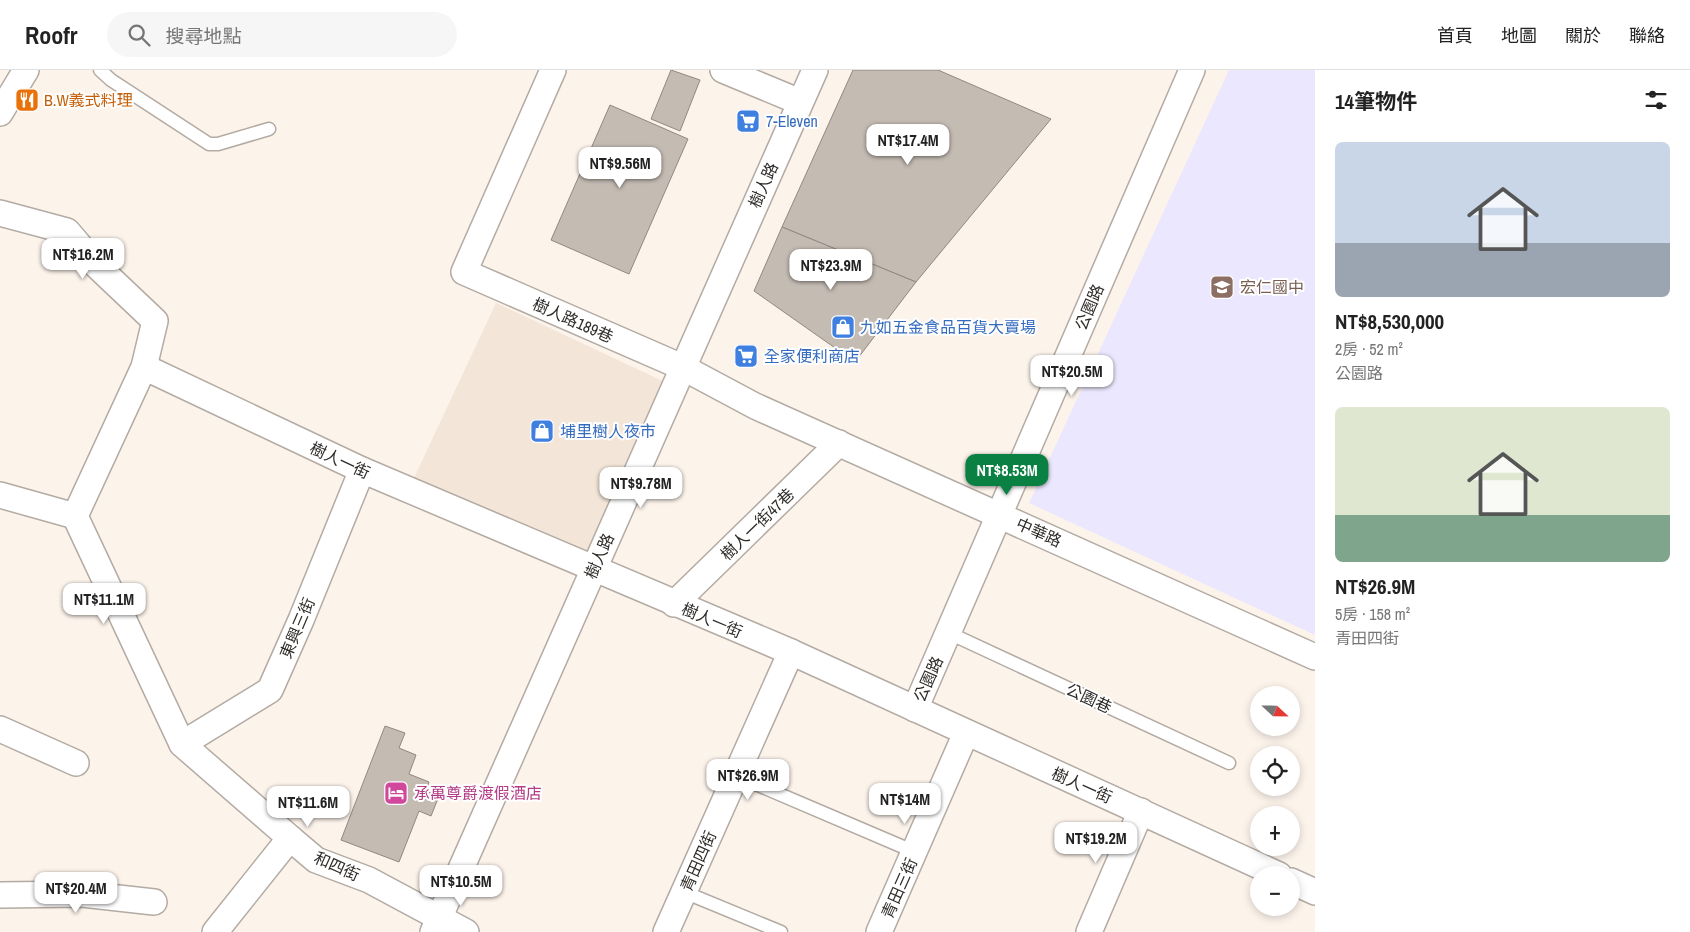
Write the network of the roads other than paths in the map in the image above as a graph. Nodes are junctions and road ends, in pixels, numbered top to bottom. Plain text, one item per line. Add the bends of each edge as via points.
1 (26, 70) edge
2 (100, 70) edge
3 (553, 70) edge
4 (723, 70) edge
5 (815, 70) edge
6 (1192, 70) edge
7 (800, 102) junction
8 (0, 113) edge
9 (269, 129) dead end
10 (0, 213) edge
11 (144, 367) junction
12 (682, 368) junction
13 (839, 444) junction
14 (362, 470) junction
15 (0, 495) edge
16 (999, 514) junction
17 (75, 516) junction
18 (593, 568) junction
19 (674, 604) junction
20 (949, 633) junction
21 (791, 652) junction
22 (1315, 657) edge
23 (915, 709) junction
24 (0, 729) edge
25 (966, 733) junction
26 (182, 744) junction
27 (76, 763) dead end
28 (1228, 763) dead end
29 (737, 776) junction
30 (1141, 811) junction
31 (290, 838) junction
32 (914, 852) junction
33 (1260, 866) edge
34 (1300, 885) edge
35 (684, 892) junction
36 (1315, 892) edge
37 (0, 894) edge
38 (154, 902) dead end
39 (436, 925) edge
40 (215, 932) edge
41 (466, 932) edge
42 (666, 932) edge
43 (782, 932) edge
44 (879, 932) edge
45 (1089, 932) edge

1 - 8 street
2 - 9 lane via 110,80 208,144
3 - 12 street, 樹人路189巷 via 464,272
4 - 7 street
5 - 7 street, 樹人路
6 - 16 street, 公園路
7 - 12 street, 樹人路
10 - 11 street via 67,231 97,266 155,321
11 - 14 street, 樹人一街
11 - 17 street
12 - 13 street, 中華路
12 - 18 street, 樹人路
13 - 16 street, 中華路
13 - 19 street, 樹人一街47巷
14 - 18 street, 樹人一街
14 - 26 street, 東興三街 via 270,690
15 - 17 street
16 - 20 street, 公園路
16 - 22 street, 中華路
17 - 26 street
18 - 19 street, 樹人一街
18 - 39 street, 樹人路
19 - 21 street, 樹人一街
20 - 23 street, 公園路
20 - 28 lane, 公園巷
21 - 23 street, 樹人一街
21 - 29 street, 青田四街
23 - 25 street, 樹人一街
24 - 27 street
25 - 30 street, 樹人一街
25 - 32 street, 青田三街
26 - 31 street, 和四街
29 - 32 lane
29 - 35 street, 青田四街
30 - 33 street, 樹人一街
30 - 45 street
31 - 39 street, 和四街 via 316,860 369,880
31 - 40 street
32 - 44 street, 青田三街
34 - 36 street
35 - 42 street, 青田四街
35 - 43 lane
37 - 38 street via 82,894
39 - 41 street, 和四街

